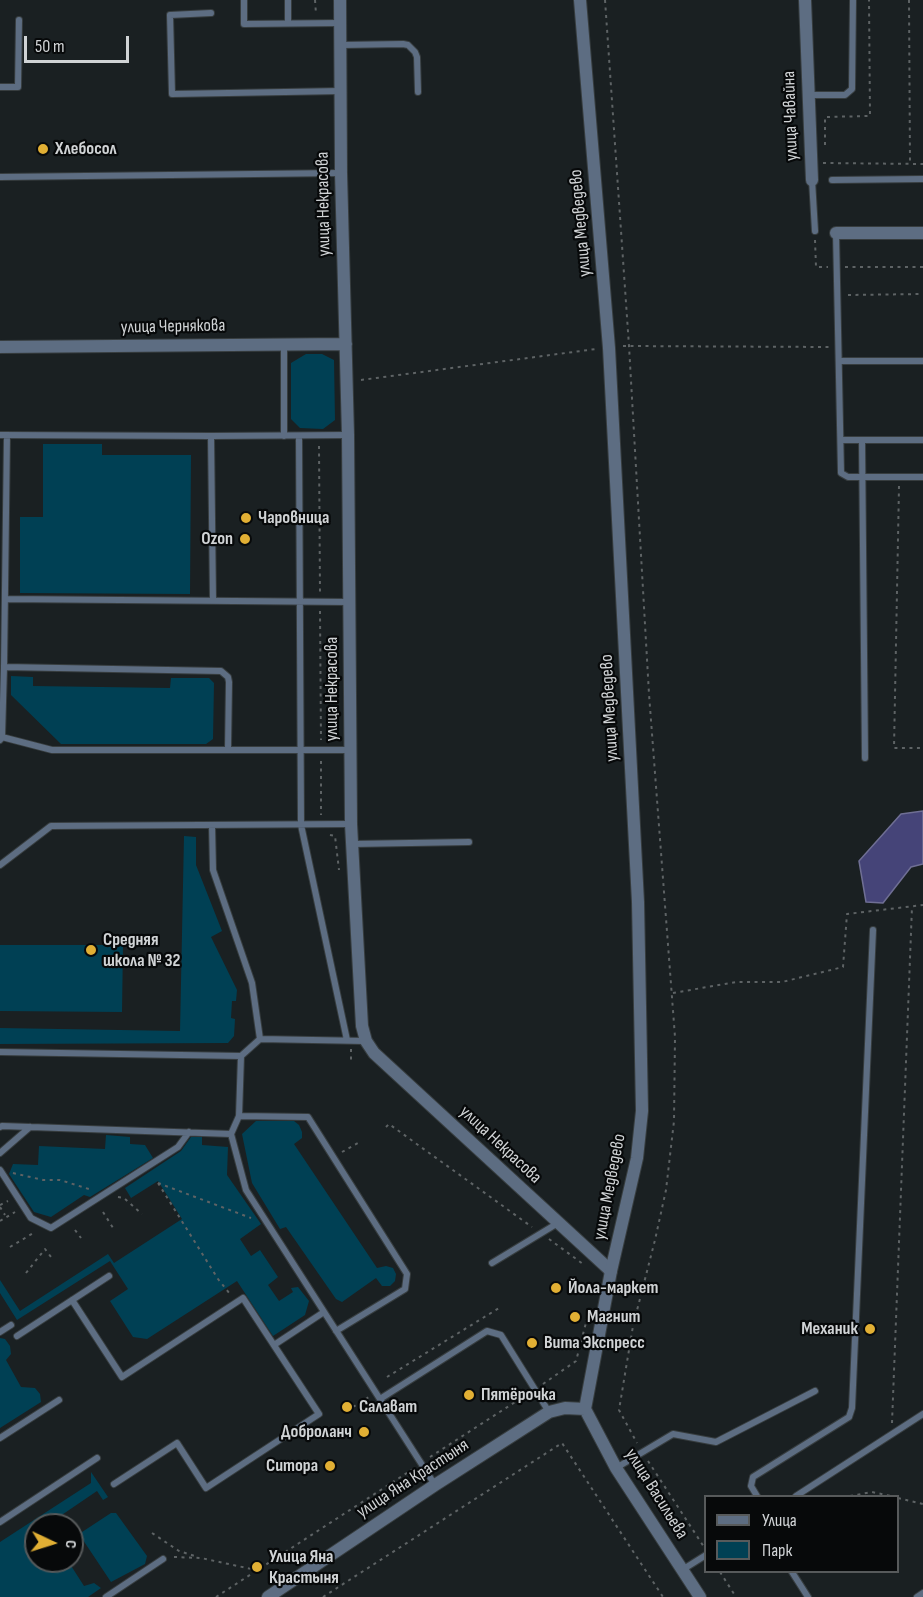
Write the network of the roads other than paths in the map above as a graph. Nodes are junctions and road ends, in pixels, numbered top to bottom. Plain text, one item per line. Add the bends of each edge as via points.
1 (244, 0) edge
2 (288, 0) edge
3 (340, 0) edge
4 (580, 0) edge
5 (805, 0) edge
6 (853, 0) edge
7 (211, 13) dead end
8 (20, 20) dead end
9 (340, 22) junction
10 (288, 23) junction
11 (341, 45) junction
12 (0, 87) edge
13 (341, 91) junction
14 (418, 92) dead end
15 (808, 95) junction
16 (341, 173) junction
17 (0, 177) edge
18 (923, 179) edge
19 (812, 180) joint
20 (832, 180) dead end
21 (814, 231) road end
22 (836, 233) joint
23 (923, 233) edge
24 (284, 344) junction
25 (346, 344) junction
26 (0, 347) edge
27 (839, 361) junction
28 (923, 361) edge
29 (4, 435) edge
30 (348, 435) junction
31 (211, 436) junction
32 (284, 436) junction
33 (299, 436) junction
34 (840, 440) junction
35 (862, 440) junction
36 (923, 440) edge
37 (862, 477) junction
38 (923, 477) edge
39 (213, 601) junction
40 (3, 602) edge
41 (300, 602) junction
42 (349, 602) junction
43 (4, 667) junction
44 (1, 739) edge
45 (228, 749) junction
46 (300, 750) junction
47 (350, 750) junction
48 (866, 758) dead end
49 (351, 824) junction
50 (212, 825) junction
51 (301, 825) junction
52 (470, 842) dead end
53 (351, 844) junction
54 (0, 864) edge
55 (873, 930) dead end
56 (260, 1039) junction
57 (347, 1040) junction
58 (366, 1041) junction
59 (0, 1052) edge
60 (241, 1056) junction
61 (239, 1116) junction
62 (0, 1127) edge
63 (30, 1127) junction
64 (189, 1132) junction
65 (231, 1134) junction
66 (0, 1153) edge
67 (0, 1170) edge
68 (558, 1223) junction
69 (492, 1263) dead end
70 (611, 1271) junction
71 (109, 1276) dead end
72 (72, 1300) junction
73 (324, 1312) junction
74 (10, 1325) dead end
75 (336, 1331) junction
76 (0, 1332) edge
77 (17, 1336) dead end
78 (274, 1345) junction
79 (814, 1391) dead end
80 (59, 1400) dead end
81 (380, 1400) junction
82 (585, 1409) junction
83 (549, 1412) junction
84 (923, 1414) edge
85 (0, 1438) edge
86 (97, 1458) dead end
87 (616, 1468) junction
88 (114, 1484) dead end
89 (435, 1485) junction
90 (756, 1495) edge
91 (799, 1495) edge
92 (0, 1522) edge
93 (704, 1556) edge
94 (165, 1558) road end
95 (682, 1570) junction
96 (793, 1573) edge
97 (923, 1593) edge
98 (106, 1597) edge
99 (268, 1597) edge
100 (700, 1597) edge
101 (808, 1597) edge
102 (916, 1597) edge

1 - 10 lane via 244,24
2 - 10 lane
3 - 9 street, улица Некрасова
4 - 70 street, улица Медведево via 609,348 638,902 642,1111 637,1158
5 - 15 street, улица Чавайна
6 - 15 lane via 852,89 845,95
7 - 13 lane via 170,15 172,94
8 - 12 lane via 18,87
9 - 10 lane
9 - 11 street, улица Некрасова
11 - 13 street, улица Некрасова
11 - 14 lane via 408,45 417,57
13 - 16 street, улица Некрасова
15 - 19 street, улица Чавайна
16 - 17 lane
16 - 25 street, улица Некрасова
18 - 20 lane
19 - 21 lane, улица Чавайна
22 - 23 street
22 - 27 lane
24 - 25 street, улица Чернякова
24 - 26 street, улица Чернякова
24 - 32 lane
25 - 30 street, улица Некрасова
27 - 28 lane
27 - 34 lane
29 - 31 lane
29 - 40 lane
30 - 33 lane
30 - 42 street, улица Некрасова
31 - 32 lane
31 - 39 lane
32 - 33 lane
33 - 41 lane
34 - 35 lane
34 - 37 lane via 841,473
35 - 36 lane
35 - 37 lane
37 - 38 lane
37 - 48 lane
39 - 40 lane
39 - 41 lane
40 - 43 lane
41 - 42 lane
41 - 46 lane
42 - 47 street, улица Некрасова
43 - 44 lane
43 - 45 lane via 221,671 230,682
44 - 45 lane via 52,750
45 - 46 lane
46 - 47 lane
46 - 51 lane
47 - 49 street, улица Некрасова
49 - 51 lane
49 - 53 street, улица Некрасова
50 - 51 lane
50 - 54 lane via 51,826
50 - 56 lane via 213,870 252,983
51 - 57 lane
52 - 53 lane
53 - 58 street, улица Некрасова
55 - 90 lane via 852,1408 849,1417 753,1477 751,1486
56 - 57 lane
56 - 60 lane
57 - 58 lane
58 - 68 street, улица Некрасова via 374,1053
59 - 60 lane
60 - 61 lane
61 - 65 lane
61 - 75 lane via 308,1118 407,1274 405,1289
62 - 63 lane
63 - 64 lane
63 - 66 lane
64 - 65 lane
64 - 67 lane via 178,1148 51,1228 31,1218
65 - 73 lane via 246,1190
68 - 69 lane
68 - 70 street, улица Некрасова
70 - 82 street, улица Медведево
71 - 72 lane
72 - 77 lane
72 - 78 lane via 122,1377 243,1298
73 - 75 lane
73 - 78 lane
74 - 76 lane
75 - 81 lane
78 - 88 lane via 319,1414 206,1488 177,1443
79 - 87 lane via 716,1442 673,1434
80 - 85 lane
81 - 83 lane via 487,1332 501,1335
81 - 89 lane
82 - 83 street, улица Яна Крастыня
82 - 87 street, улица Васильева
83 - 89 street, улица Яна Крастыня
84 - 91 lane
86 - 92 lane
87 - 95 street, улица Васильева
89 - 99 street, улица Яна Крастыня
93 - 95 lane
94 - 98 lane
95 - 100 street, улица Васильева
96 - 101 lane
97 - 102 lane

